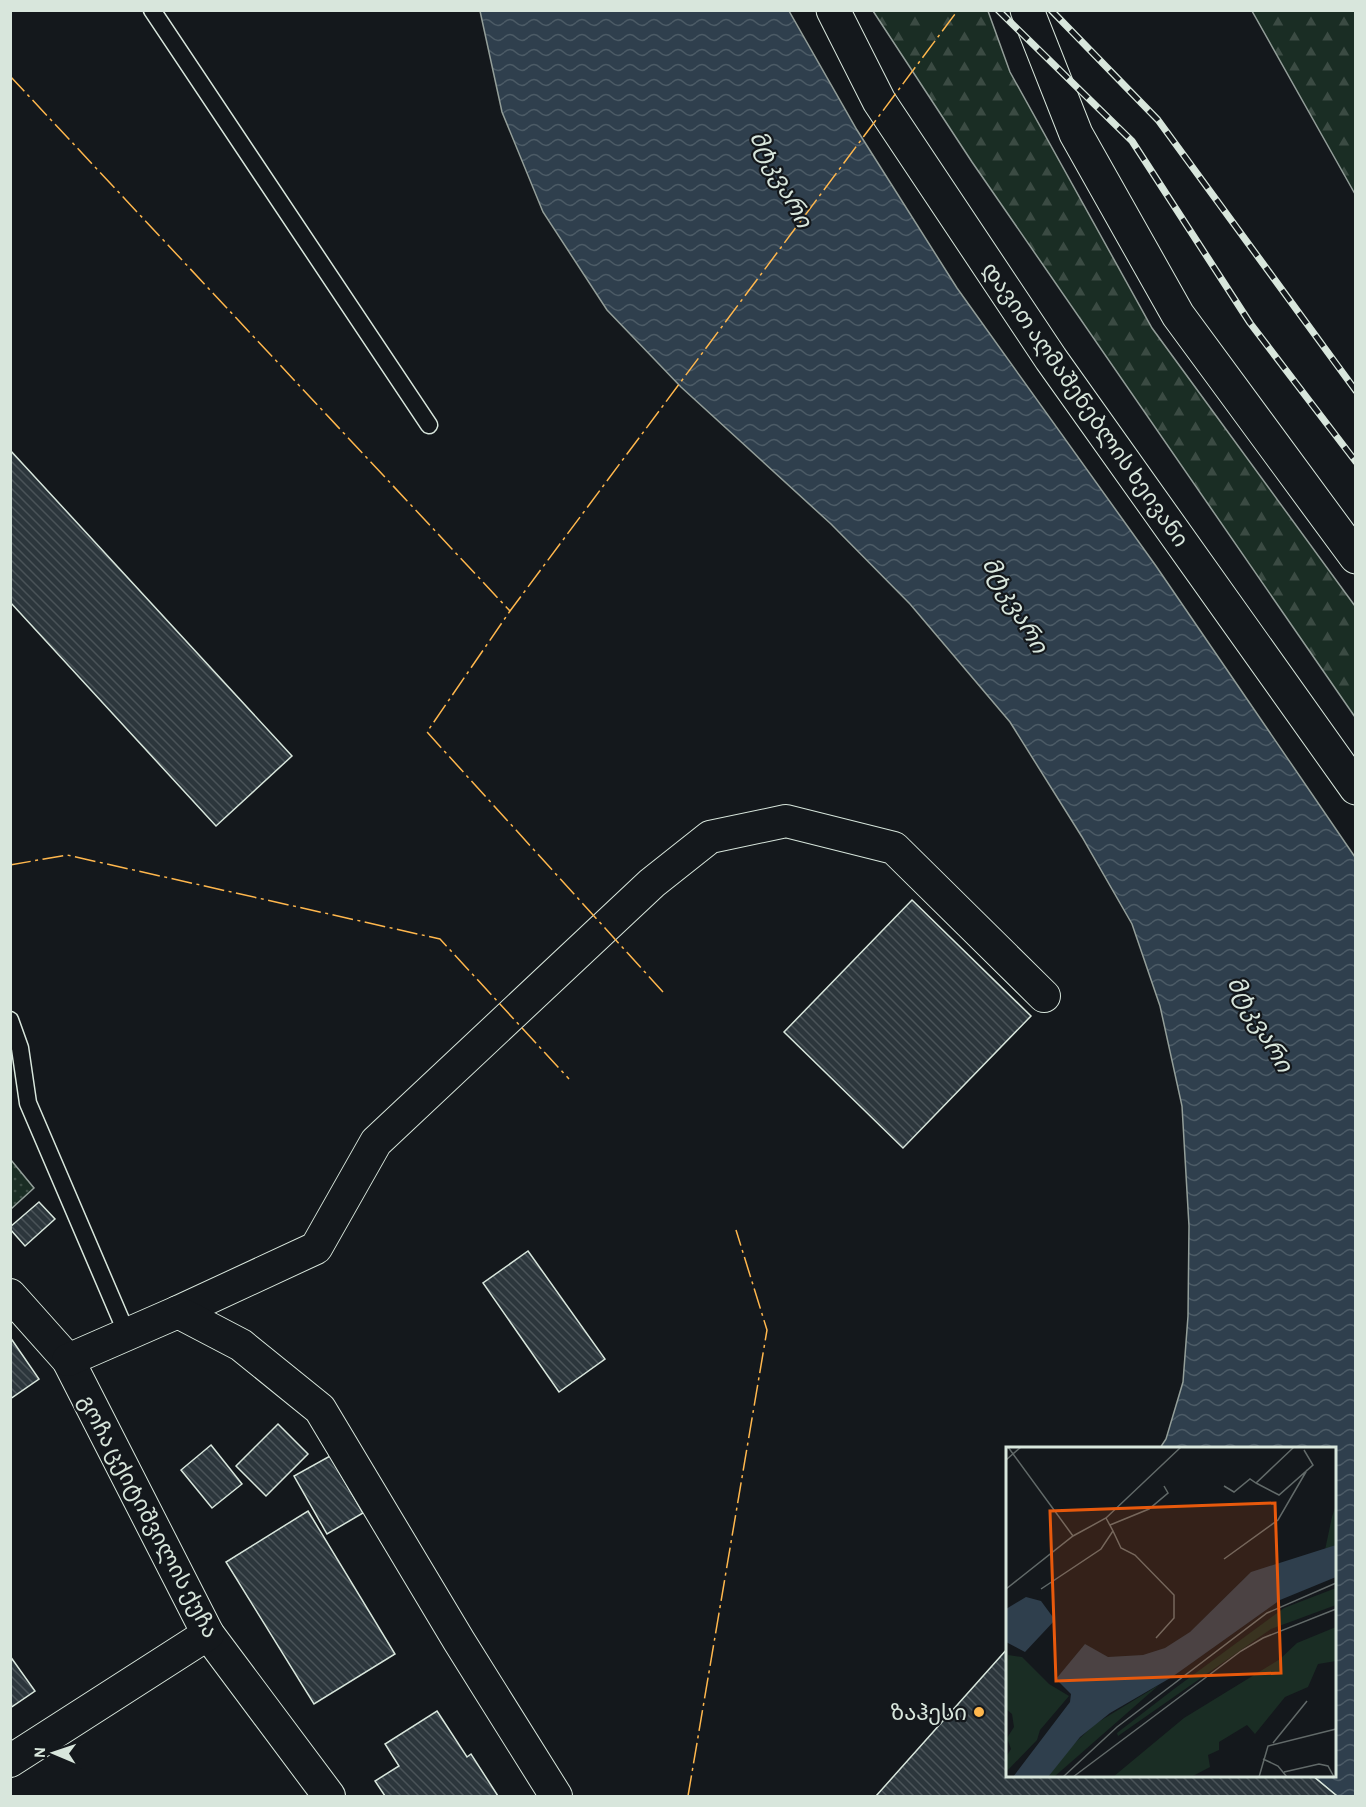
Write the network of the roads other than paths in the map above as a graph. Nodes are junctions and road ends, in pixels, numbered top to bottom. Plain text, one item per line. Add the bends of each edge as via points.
1 (152, 10) edge
2 (833, 10) edge
3 (1028, 10) edge
4 (429, 425) dead end
5 (1356, 557) edge
6 (1356, 788) edge
7 (1044, 996) dead end
8 (10, 1020) edge
9 (10, 1295) edge
10 (178, 1312) junction
11 (127, 1334) junction
12 (68, 1360) junction
13 (208, 1634) junction
14 (10, 1761) edge
15 (329, 1797) edge
16 (556, 1797) edge

1 - 4 lane
2 - 6 highway, დავით აღმაშენებლის ხეივანი via 879,101 1051,358
3 - 5 highway via 1076,134 1178,315
7 - 10 street via 894,848 786,821 710,837 652,883 376,1142 316,1248
8 - 11 lane via 20,1048 28,1103
9 - 12 street, გოჩა ცქიტიშვილის ქუჩა
10 - 11 street
10 - 16 street via 241,1345 320,1409
11 - 12 street
12 - 13 street, გოჩა ცქიტიშვილის ქუჩა
13 - 14 street
13 - 15 street, გოჩა ცქიტიშვილის ქუჩა

